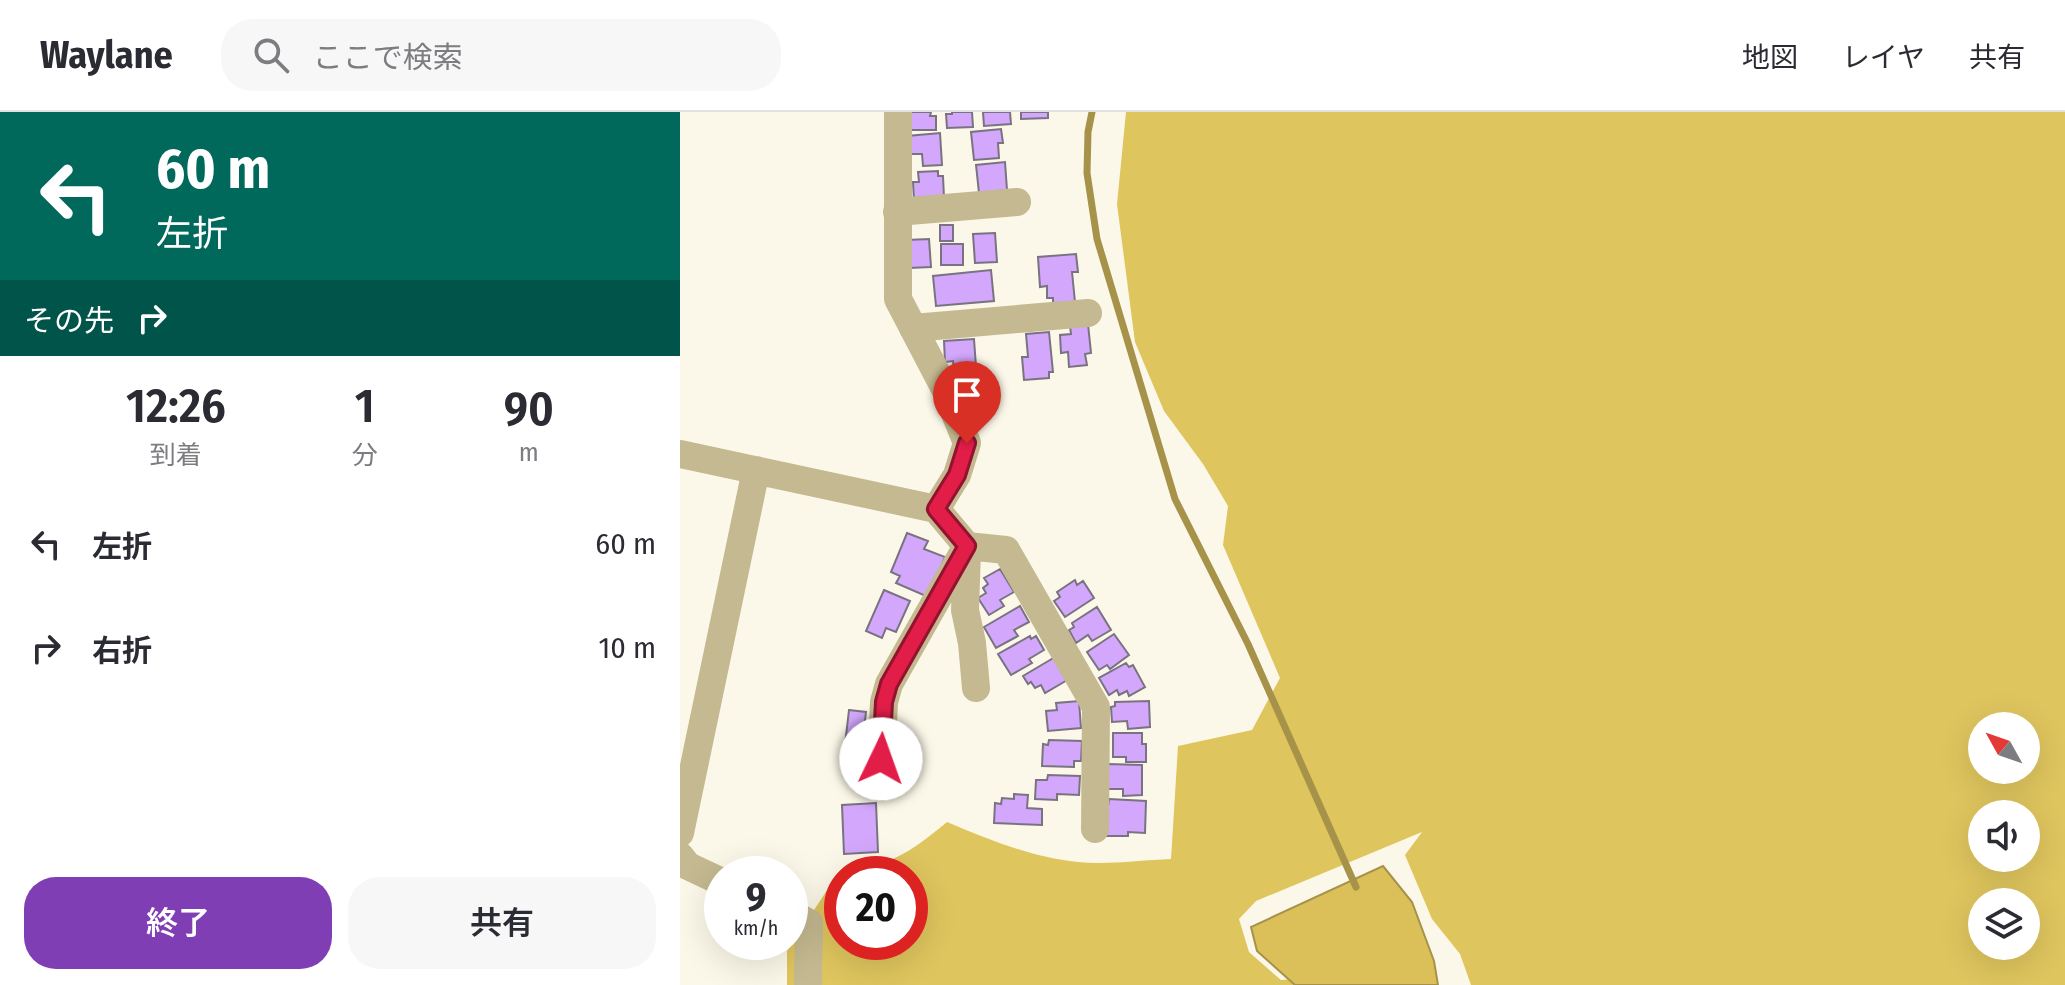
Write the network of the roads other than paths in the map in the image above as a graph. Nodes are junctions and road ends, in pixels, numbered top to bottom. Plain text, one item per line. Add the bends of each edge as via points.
1 (898, 112) edge
2 (1017, 202) dead end
3 (897, 212) junction
4 (1088, 313) dead end
5 (913, 328) junction
6 (680, 454) edge
7 (756, 470) junction
8 (936, 509) junction
9 (967, 546) junction
10 (976, 688) dead end
11 (880, 787) dead end
12 (1095, 829) dead end
13 (680, 833) edge
14 (680, 856) edge
15 (704, 874) edge
16 (808, 922) edge
17 (808, 985) edge

1 - 3 street
2 - 3 street
3 - 5 street via 898,299
4 - 5 street
5 - 8 street via 967,443 957,475
6 - 7 street
7 - 8 street
7 - 13 street
8 - 9 street
9 - 10 street via 965,610
9 - 11 street via 889,684
9 - 12 street via 1006,550 1096,707
14 - 15 street
16 - 17 street

